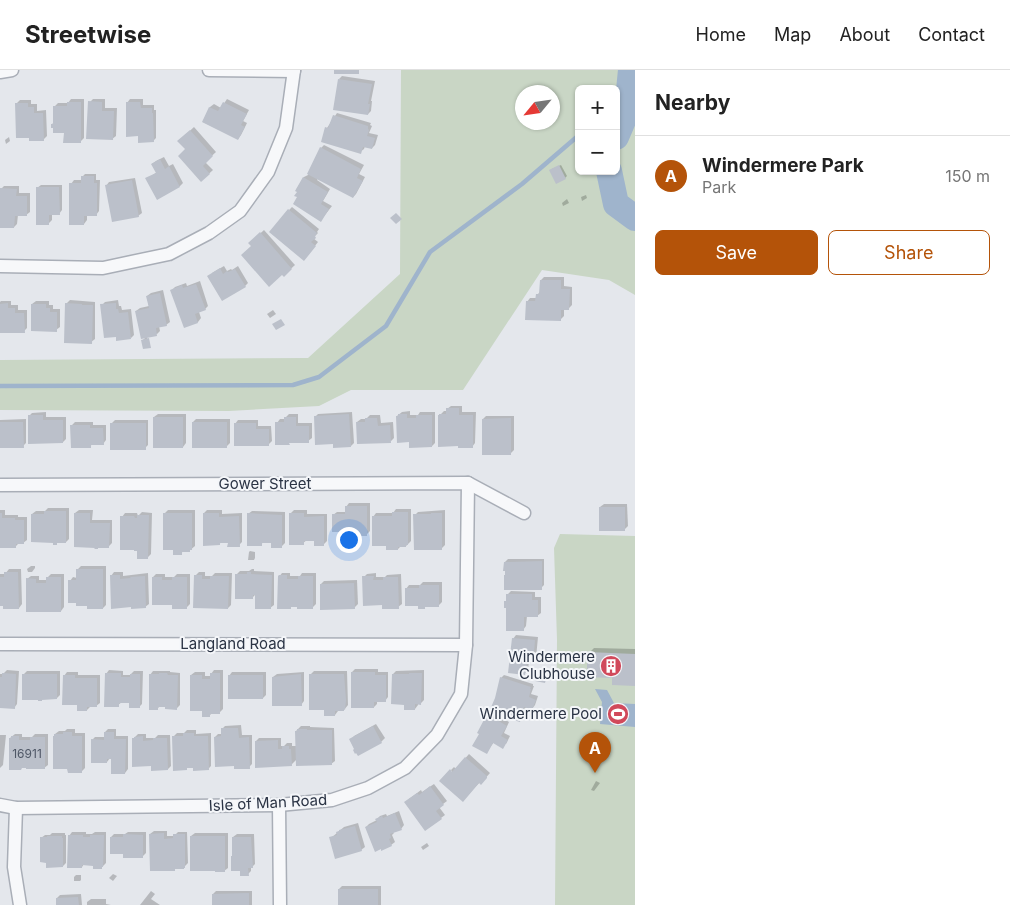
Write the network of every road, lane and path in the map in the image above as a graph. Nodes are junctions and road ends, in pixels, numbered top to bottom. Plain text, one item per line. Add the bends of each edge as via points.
1 (12, 70) edge
2 (209, 70) edge
3 (294, 71) edge
4 (0, 72) edge
5 (0, 266) edge
6 (468, 483) junction
7 (0, 485) edge
8 (524, 512) dead end
9 (0, 644) edge
10 (466, 644) junction
11 (0, 805) edge
12 (279, 805) junction
13 (16, 808) junction
14 (20, 905) edge
15 (280, 905) edge

1 - 4 street
2 - 3 street
3 - 5 street via 286,128 268,172 240,211 209,233 170,254 103,268
6 - 7 street, Gower Street
6 - 8 street, Gower Street
6 - 10 street, Isle of Man Road
9 - 10 street, Langland Road
10 - 12 street, Isle of Man Road via 461,694 437,735 405,768 368,788 332,800
11 - 13 street, Isle of Man Road
12 - 13 street, Isle of Man Road
12 - 15 street
13 - 14 street via 14,868

